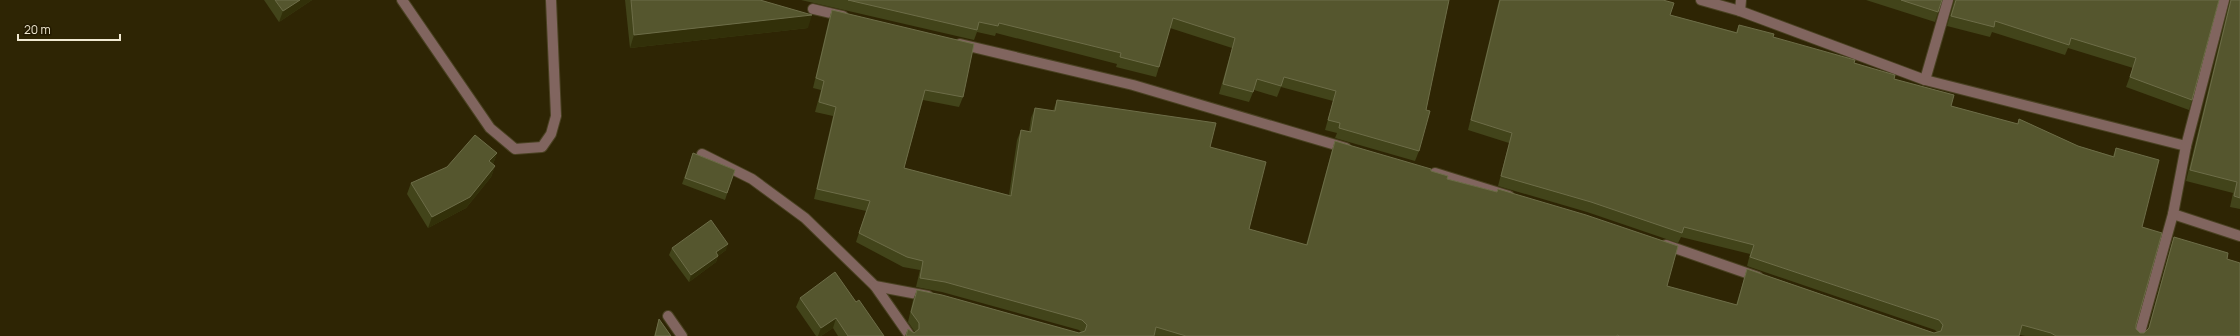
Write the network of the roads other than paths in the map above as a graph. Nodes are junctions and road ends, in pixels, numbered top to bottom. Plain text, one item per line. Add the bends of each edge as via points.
1 (402, 0) edge
2 (551, 0) edge
3 (1701, 0) edge
4 (1741, 0) edge
5 (1948, 0) edge
6 (2224, 0) edge
7 (813, 9) dead end
8 (1740, 11) junction
9 (851, 18) edge
10 (950, 42) edge
11 (1925, 80) junction
12 (2186, 146) junction
13 (1359, 151) edge
14 (702, 154) dead end
15 (1427, 171) edge
16 (1517, 198) edge
17 (2173, 214) junction
18 (2240, 236) edge
19 (1656, 242) edge
20 (1764, 279) edge
21 (875, 286) junction
22 (940, 298) edge
23 (668, 316) dead end
24 (682, 336) edge
25 (910, 336) edge
26 (2139, 336) edge

1 - 2 street via 490,128 515,149 542,147 551,134 556,116
3 - 8 street
4 - 8 street
5 - 11 street
6 - 12 street
7 - 9 street
8 - 11 street
10 - 13 street via 1133,85
11 - 12 street
12 - 17 street
14 - 21 street via 752,179 805,218
15 - 16 street
17 - 18 street
17 - 26 street
19 - 20 street
21 - 22 street
21 - 25 street
23 - 24 street

